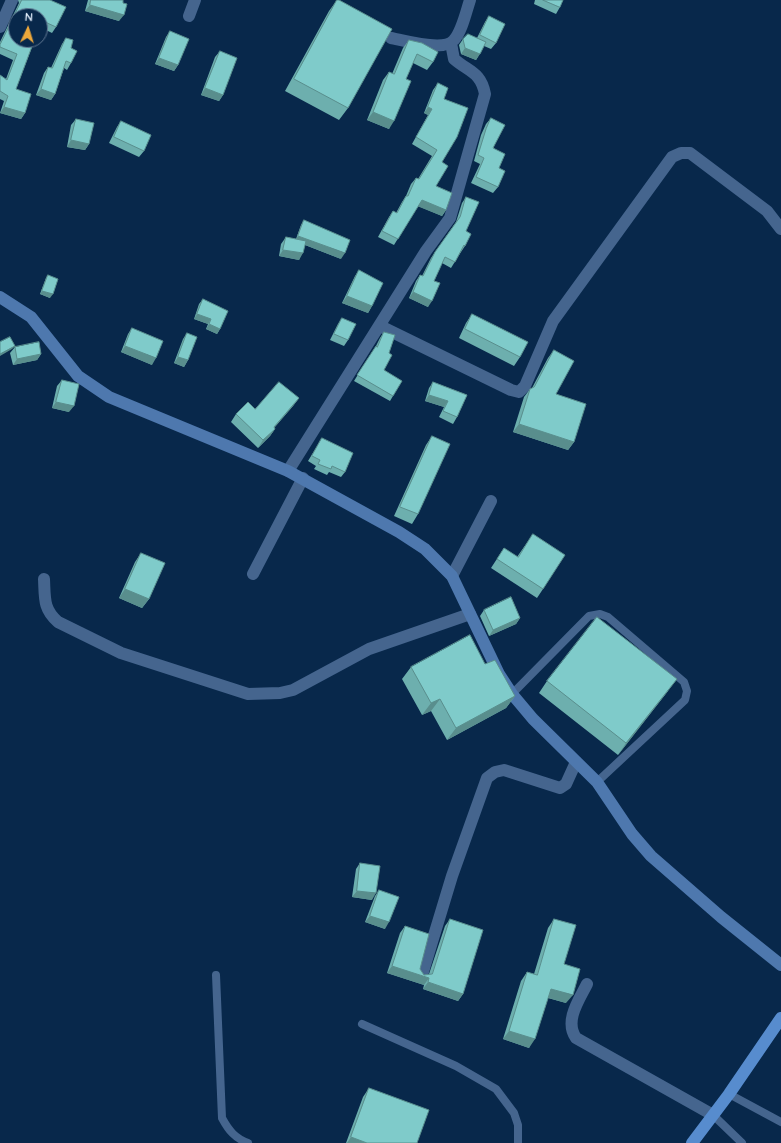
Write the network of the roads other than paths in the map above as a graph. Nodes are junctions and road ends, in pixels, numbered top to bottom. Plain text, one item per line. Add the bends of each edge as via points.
1 (12, 0) edge
2 (194, 0) edge
3 (470, 0) edge
4 (189, 16) dead end
5 (0, 27) edge
6 (391, 38) edge
7 (451, 43) junction
8 (781, 229) edge
9 (0, 296) edge
10 (380, 326) junction
11 (288, 471) junction
12 (303, 478) junction
13 (491, 501) dead end
14 (253, 574) dead end
15 (452, 576) junction
16 (44, 579) dead end
17 (470, 614) junction
18 (512, 694) junction
19 (576, 762) junction
20 (597, 782) junction
21 (781, 965) edge
22 (216, 975) dead end
23 (422, 975) edge
24 (587, 984) dead end
25 (781, 1018) edge
26 (362, 1024) dead end
27 (728, 1094) junction
28 (713, 1115) junction
29 (781, 1122) edge
30 (248, 1143) edge
31 (518, 1143) edge
32 (692, 1143) edge
33 (742, 1143) edge

1 - 5 street
2 - 4 street
3 - 7 street via 457,36
6 - 7 street via 441,46
7 - 10 street via 454,59 479,78 485,94 484,102 471,139 450,218 426,251
8 - 10 street via 767,211 690,153 681,152 672,157 553,321 525,386 519,392 510,390
9 - 11 street via 30,317 68,366 92,387 135,409
10 - 11 street
11 - 12 street
12 - 14 street
12 - 15 street via 415,542
13 - 15 street
15 - 17 street
16 - 17 street via 46,606 58,622 122,652 248,694 293,690 369,649
17 - 18 street via 499,674
18 - 19 street
18 - 20 lane via 589,616 597,614 608,617 684,682 687,691 685,700
19 - 20 street
19 - 23 street via 566,784 560,788 504,770 495,772 487,778 452,876
20 - 21 street via 632,834 651,856
22 - 30 lane via 222,1118 229,1131
24 - 28 street via 573,1016 572,1030 576,1038
25 - 27 main road
26 - 31 lane via 456,1066 496,1089 514,1114 518,1125
27 - 28 main road
27 - 29 lane
28 - 32 main road
28 - 33 lane

